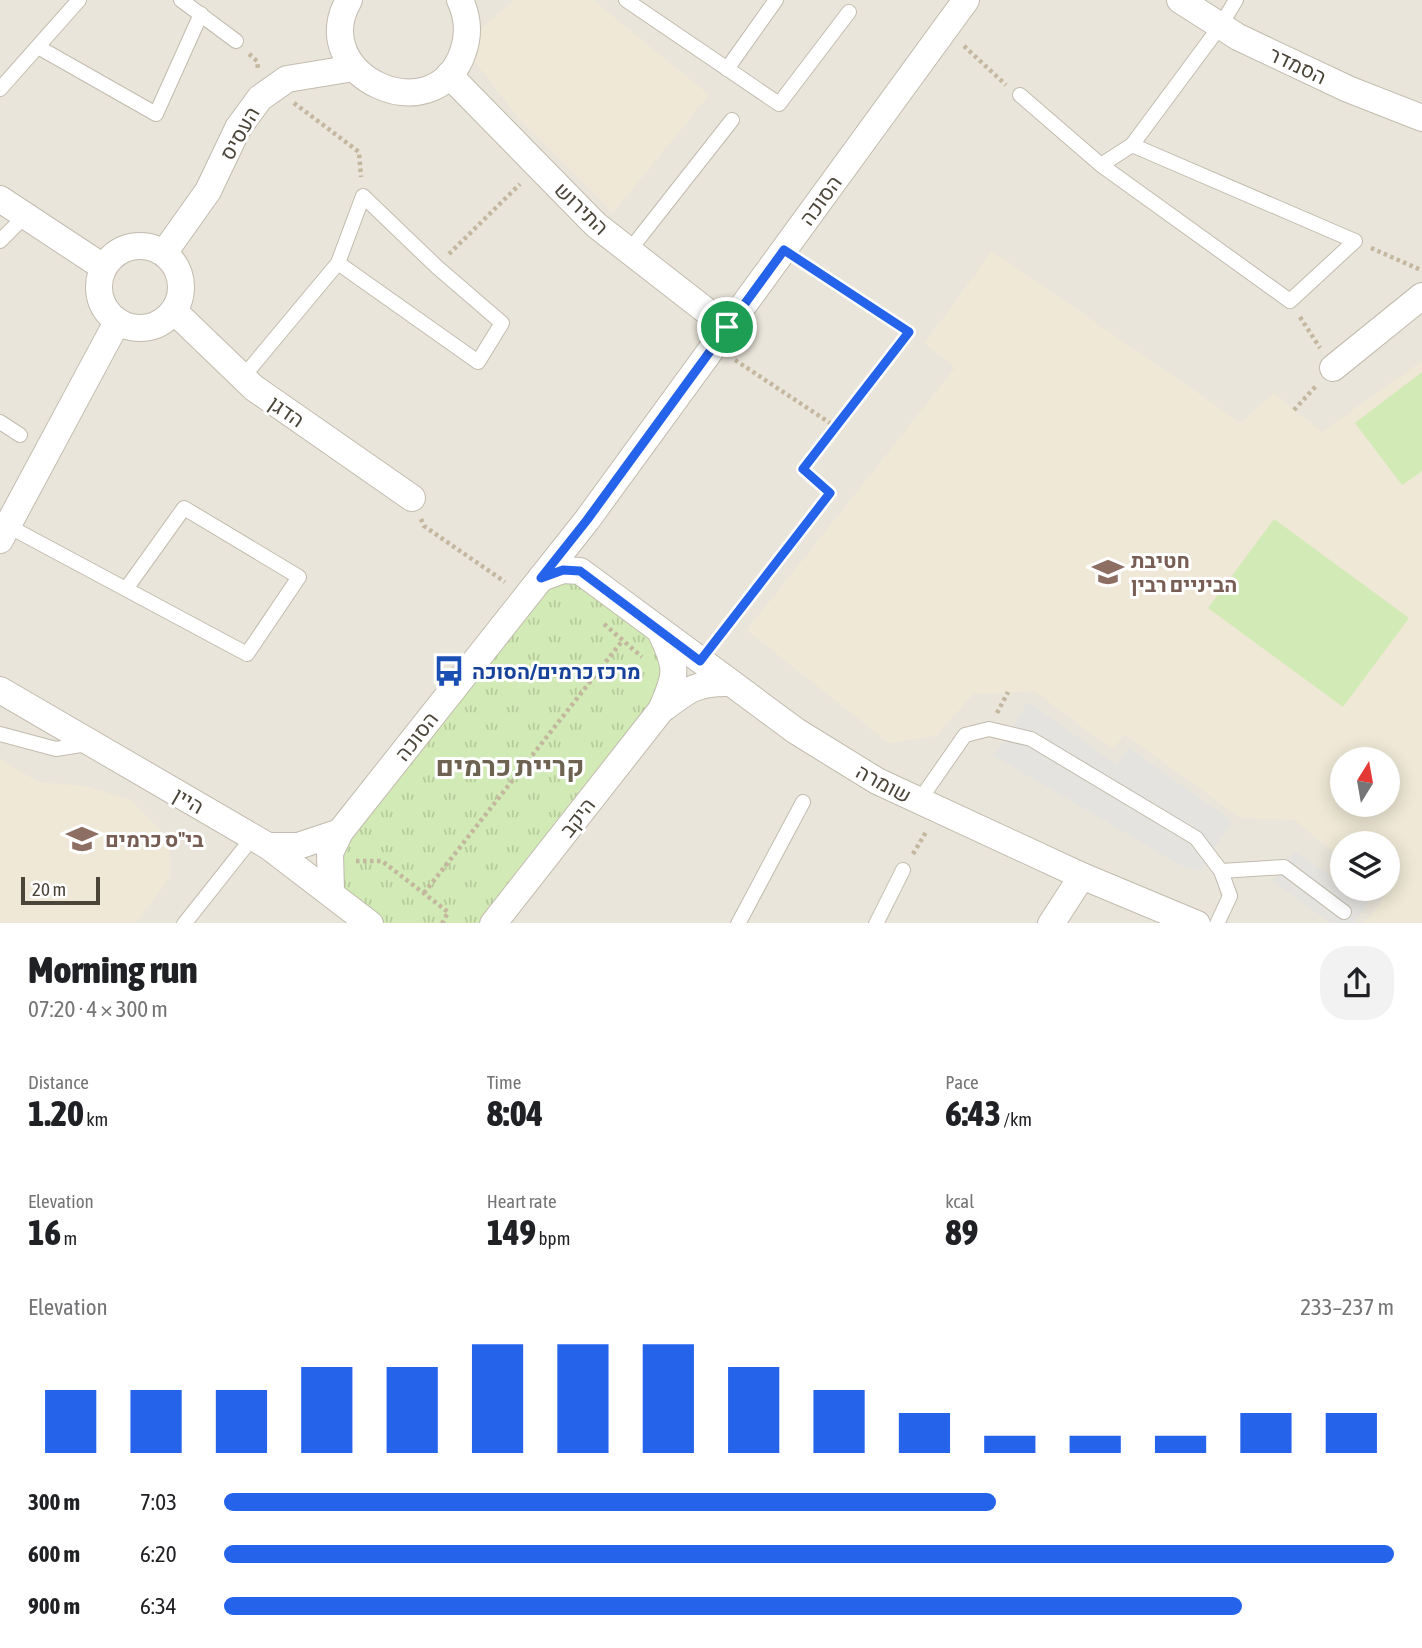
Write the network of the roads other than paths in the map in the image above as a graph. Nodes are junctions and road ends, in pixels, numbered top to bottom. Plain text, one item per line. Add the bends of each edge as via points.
1 (79, 0) edge
2 (181, 0) edge
3 (349, 0) edge
4 (460, 0) edge
5 (626, 0) edge
6 (776, 0) edge
7 (966, 0) edge
8 (1180, 0) edge
9 (1236, 0) edge
10 (849, 12) dead end
11 (201, 14) junction
12 (1221, 25) junction
13 (236, 41) road end
14 (38, 47) junction
15 (354, 68) junction
16 (727, 69) junction
17 (449, 75) junction
18 (0, 89) edge
19 (1020, 95) dead end
20 (1422, 118) edge
21 (732, 120) dead end
22 (1132, 145) junction
23 (1101, 164) junction
24 (0, 199) edge
25 (25, 216) junction
26 (0, 241) edge
27 (629, 251) junction
28 (163, 253) junction
29 (338, 263) junction
30 (103, 267) junction
31 (1422, 296) edge
32 (174, 311) junction
33 (117, 322) junction
34 (721, 337) junction
35 (1333, 368) road end
36 (243, 377) junction
37 (0, 422) edge
38 (20, 435) dead end
39 (412, 498) road end
40 (587, 520) junction
41 (4, 533) edge
42 (604, 586) junction
43 (533, 587) junction
44 (126, 589) junction
45 (661, 633) junction
46 (731, 683) junction
47 (0, 690) edge
48 (661, 710) junction
49 (0, 734) edge
50 (92, 743) junction
51 (803, 802) dead end
52 (929, 806) junction
53 (340, 832) junction
54 (261, 841) junction
55 (903, 870) road end
56 (1222, 871) junction
57 (1082, 876) junction
58 (331, 891) junction
59 (1343, 912) dead end
60 (184, 923) edge
61 (369, 923) edge
62 (493, 923) edge
63 (738, 923) edge
64 (876, 923) edge
65 (1051, 923) edge
66 (1197, 923) edge
67 (1217, 923) edge

1 - 14 lane
2 - 11 lane
3 - 15 street via 341,28 344,49
4 - 17 street via 467,41
5 - 16 lane
6 - 16 lane
7 - 34 street, הסוכה
8 - 12 street, הסמדר
9 - 12 lane
10 - 16 lane via 779,104
11 - 13 lane
11 - 14 lane via 156,114
12 - 20 street, הסמדר via 1348,89
12 - 22 lane
14 - 18 lane
15 - 17 street via 369,83 411,93 432,87
15 - 28 street, העסיס via 287,79 267,93 238,128 208,191
17 - 27 street, התירוש via 596,225
19 - 23 lane
21 - 27 lane
22 - 23 lane
22 - 23 lane via 1355,241 1290,301
24 - 25 street
25 - 26 lane
25 - 30 street
27 - 34 street, התירוש
28 - 30 street via 137,245 124,248
28 - 32 street via 178,269 181,280
29 - 29 lane via 363,196 502,323 478,362
29 - 36 lane
30 - 33 street via 99,297
31 - 35 street
32 - 33 street via 154,327 142,329
32 - 36 street, הדגן
33 - 41 street
34 - 40 street, הסוכה
36 - 39 street, הדגן
37 - 38 lane
40 - 42 street, שומרה via 586,554
40 - 43 street, הסוכה
41 - 44 lane
42 - 43 street, שומרה via 580,571 563,570
42 - 45 street, שומרה
43 - 53 street, הסוכה
44 - 44 lane via 247,653 299,577 184,508
45 - 46 street, שומרה
45 - 48 street, היקב via 675,662 674,682
46 - 48 street, היקב via 705,682
46 - 52 street, שומרה via 796,731 877,781
47 - 50 street, היין
48 - 62 street, היקב
49 - 50 lane via 56,749
50 - 54 street, היין
51 - 63 lane
52 - 56 lane via 965,735 989,729 1031,739 1196,838
52 - 57 street, שומרה
53 - 54 street via 298,846
53 - 58 street, הסוכה via 329,861
54 - 58 street, היין
54 - 60 lane
55 - 64 lane
56 - 59 lane via 1284,867
56 - 67 lane via 1230,896
57 - 65 street
57 - 66 street, שומרה
58 - 61 street, היין

